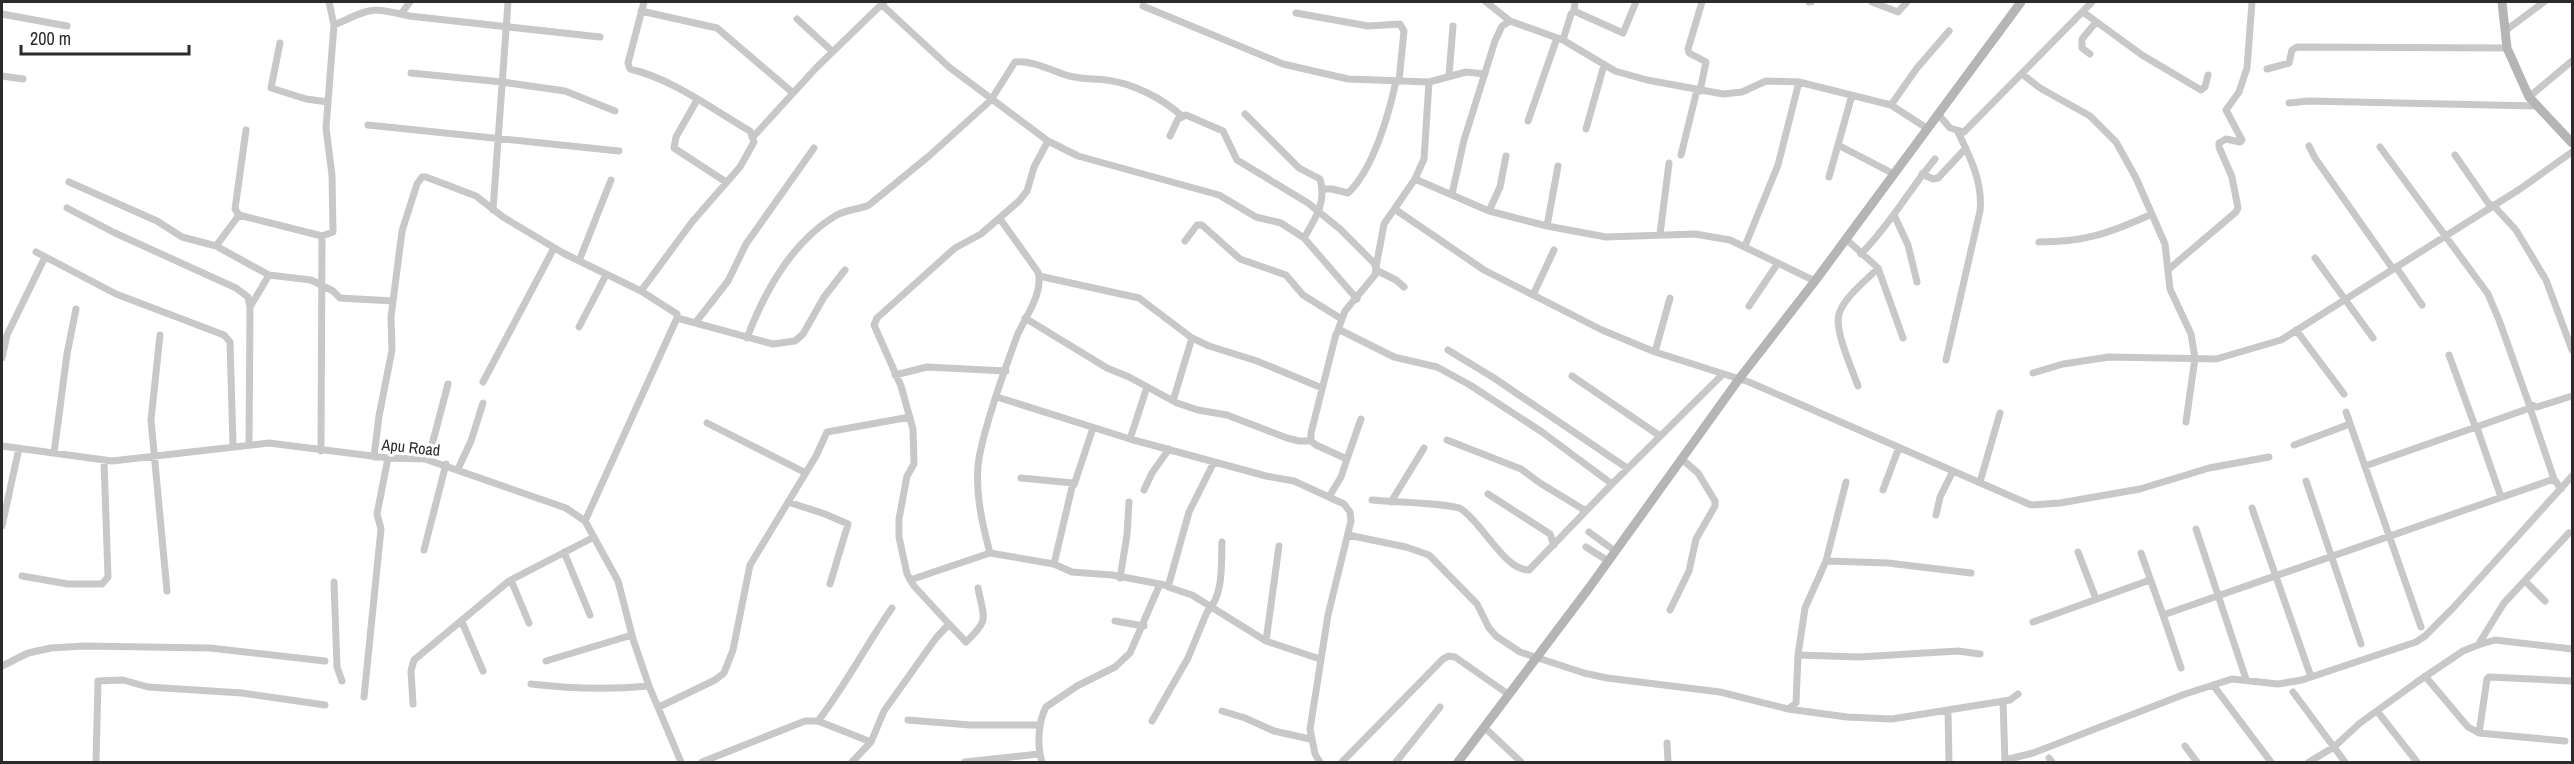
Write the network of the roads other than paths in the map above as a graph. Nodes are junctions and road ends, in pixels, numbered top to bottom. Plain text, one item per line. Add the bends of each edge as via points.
1 (329, 2) edge
2 (410, 2) edge
3 (508, 2) edge
4 (644, 2) edge
5 (1486, 2) edge
6 (1575, 2) edge
7 (1636, 2) edge
8 (1702, 2) edge
9 (1872, 2) edge
10 (1907, 2) edge
11 (2021, 2) edge
12 (2092, 2) edge
13 (2252, 2) edge
14 (2502, 2) edge
15 (2544, 2) edge
16 (882, 3) edge
17 (1143, 6) dead end
18 (641, 11) junction
19 (1574, 11) junction
20 (2083, 12) junction
21 (1296, 13) dead end
22 (2, 14) edge
23 (401, 14) junction
24 (797, 19) dead end
25 (1510, 21) junction
26 (2097, 22) junction
27 (334, 25) junction
28 (68, 26) dead end
29 (506, 26) junction
30 (1453, 26) dead end
31 (1949, 31) dead end
32 (2505, 31) junction
33 (600, 37) dead end
34 (1560, 39) junction
35 (280, 43) dead end
36 (2507, 48) junction
37 (832, 51) junction
38 (2090, 54) dead end
39 (2572, 61) edge
40 (1604, 65) junction
41 (2267, 69) dead end
42 (411, 73) dead end
43 (1485, 74) junction
44 (2022, 74) junction
45 (1449, 75) junction
46 (2208, 75) dead end
47 (2, 76) edge
48 (23, 79) dead end
49 (1398, 81) junction
50 (502, 82) junction
51 (1429, 82) junction
52 (1799, 82) junction
53 (1699, 91) junction
54 (792, 92) junction
55 (1852, 95) junction
56 (2529, 97) junction
57 (697, 100) junction
58 (992, 100) junction
59 (328, 102) junction
60 (2289, 103) dead end
61 (1891, 105) junction
62 (2536, 106) junction
63 (615, 111) dead end
64 (1245, 114) dead end
65 (1939, 115) junction
66 (1182, 116) junction
67 (1528, 121) dead end
68 (368, 125) dead end
69 (1586, 129) dead end
70 (1928, 129) junction
71 (246, 130) dead end
72 (1958, 132) junction
73 (1170, 136) dead end
74 (753, 137) junction
75 (498, 138) junction
76 (2571, 140) edge
77 (1048, 141) junction
78 (1838, 145) junction
79 (2309, 146) dead end
80 (2380, 147) dead end
81 (814, 148) dead end
82 (1966, 148) junction
83 (619, 151) dead end
84 (2572, 152) edge
85 (1681, 155) dead end
86 (2455, 155) dead end
87 (1506, 156) dead end
88 (1935, 159) dead end
89 (1669, 163) dead end
90 (1558, 166) dead end
91 (1894, 174) junction
92 (1922, 174) junction
93 (1829, 177) dead end
94 (1415, 179) junction
95 (611, 180) dead end
96 (69, 182) dead end
97 (726, 182) junction
98 (1323, 189) junction
99 (1452, 194) junction
100 (2492, 206) junction
101 (67, 208) dead end
102 (1395, 208) junction
103 (493, 210) junction
104 (1489, 211) junction
105 (1319, 212) junction
106 (2151, 214) junction
107 (239, 215) junction
108 (1894, 216) junction
109 (1000, 219) junction
110 (1547, 226) junction
111 (1660, 234) junction
112 (322, 236) junction
113 (2445, 237) junction
114 (1304, 238) junction
115 (1846, 238) junction
116 (1185, 241) dead end
117 (2039, 242) dead end
118 (216, 246) junction
119 (1744, 246) junction
120 (554, 248) junction
121 (1554, 250) dead end
122 (36, 252) dead end
123 (1861, 254) junction
124 (45, 257) junction
125 (2315, 258) dead end
126 (579, 261) junction
127 (1778, 263) junction
128 (1878, 268) junction
129 (2169, 268) junction
130 (2395, 268) junction
131 (1376, 269) junction
132 (845, 270) dead end
133 (269, 275) junction
134 (606, 275) junction
135 (1039, 276) junction
136 (1815, 281) junction
137 (1917, 282) dead end
138 (321, 286) junction
139 (1404, 287) dead end
140 (641, 291) junction
141 (1533, 295) junction
142 (1670, 297) dead end
143 (1357, 299) junction
144 (2346, 300) junction
145 (393, 301) junction
146 (2422, 305) dead end
147 (1749, 306) dead end
148 (250, 307) junction
149 (76, 309) dead end
150 (677, 318) junction
151 (1025, 318) junction
152 (1340, 318) junction
153 (696, 322) junction
154 (579, 327) dead end
155 (1338, 330) junction
156 (2296, 330) junction
157 (160, 335) dead end
158 (747, 338) junction
159 (1192, 338) junction
160 (1902, 338) dead end
161 (2373, 338) dead end
162 (1448, 350) dead end
163 (2572, 350) edge
164 (1655, 352) junction
165 (2449, 355) dead end
166 (2, 358) edge
167 (2195, 358) junction
168 (1946, 360) dead end
169 (1006, 370) junction
170 (2033, 373) dead end
171 (895, 375) junction
172 (1722, 375) junction
173 (1572, 376) dead end
174 (1739, 380) junction
175 (483, 382) dead end
176 (448, 384) dead end
177 (1857, 386) dead end
178 (1147, 387) junction
179 (1322, 388) junction
180 (2344, 394) dead end
181 (2572, 396) edge
182 (997, 398) junction
183 (1173, 401) junction
184 (483, 403) dead end
185 (2532, 407) junction
186 (2346, 412) dead end
187 (2000, 413) dead end
188 (910, 417) junction
189 (1361, 419) dead end
190 (2186, 422) dead end
191 (706, 423) dead end
192 (2350, 424) junction
193 (1093, 428) junction
194 (2477, 428) junction
195 (1660, 436) junction
196 (1130, 439) junction
197 (1447, 440) dead end
198 (1311, 441) junction
199 (249, 445) junction
200 (2294, 445) dead end
201 (2, 446) edge
202 (233, 446) junction
203 (1899, 447) junction
204 (19, 448) junction
205 (1424, 448) dead end
206 (1169, 449) junction
207 (321, 451) junction
208 (54, 453) junction
209 (374, 457) junction
210 (2269, 457) dead end
211 (155, 458) junction
212 (388, 458) junction
213 (1347, 459) junction
214 (104, 460) junction
215 (428, 460) junction
216 (1683, 460) junction
217 (1214, 462) junction
218 (446, 464) junction
219 (2365, 466) junction
220 (1628, 468) junction
221 (458, 469) junction
222 (1953, 471) junction
223 (806, 473) junction
224 (2572, 476) edge
225 (1021, 478) dead end
226 (2554, 478) junction
227 (2306, 481) dead end
228 (1846, 482) dead end
229 (1980, 482) junction
230 (1612, 484) junction
231 (1074, 485) junction
232 (2561, 489) junction
233 (1144, 490) dead end
234 (1883, 490) dead end
235 (1488, 494) dead end
236 (1329, 496) junction
237 (2501, 497) junction
238 (1372, 500) dead end
239 (788, 502) junction
240 (1129, 502) dead end
241 (1391, 502) junction
242 (2252, 508) dead end
243 (1586, 511) junction
244 (1936, 515) dead end
245 (585, 521) junction
246 (2, 526) edge
247 (2196, 529) dead end
248 (1589, 532) dead end
249 (2569, 533) dead end
250 (1348, 535) junction
251 (594, 537) junction
252 (2389, 537) junction
253 (1222, 542) dead end
254 (1554, 545) junction
255 (1279, 546) dead end
256 (1586, 547) dead end
257 (424, 550) dead end
258 (1615, 551) junction
259 (564, 552) junction
260 (2078, 552) dead end
261 (990, 553) junction
262 (2141, 553) dead end
263 (2331, 556) junction
264 (1608, 561) junction
265 (1826, 561) junction
266 (1054, 564) junction
267 (1971, 573) dead end
268 (22, 576) dead end
269 (2275, 576) junction
270 (1119, 578) junction
271 (511, 580) junction
272 (910, 580) junction
273 (2150, 580) junction
274 (2525, 581) junction
275 (334, 582) dead end
276 (830, 584) dead end
277 (1164, 585) junction
278 (978, 588) dead end
279 (167, 591) dead end
280 (2218, 595) junction
281 (2096, 599) junction
282 (2546, 601) dead end
283 (1212, 607) junction
284 (892, 608) dead end
285 (1670, 610) dead end
286 (590, 615) dead end
287 (2163, 615) junction
288 (1115, 621) dead end
289 (462, 622) junction
290 (2033, 622) dead end
291 (529, 623) dead end
292 (949, 624) junction
293 (1144, 626) junction
294 (2421, 627) dead end
295 (632, 634) junction
296 (1266, 641) junction
297 (2361, 644) dead end
298 (2478, 645) junction
299 (2572, 649) edge
300 (1980, 654) dead end
301 (1798, 655) junction
302 (1320, 659) junction
303 (1537, 659) junction
304 (325, 661) dead end
305 (546, 661) dead end
306 (2, 666) edge
307 (2181, 668) dead end
308 (483, 671) dead end
309 (2426, 676) junction
310 (2311, 677) junction
311 (2246, 679) junction
312 (342, 681) dead end
313 (2571, 681) dead end
314 (531, 684) dead end
315 (2213, 685) junction
316 (649, 686) junction
317 (2293, 692) dead end
318 (1508, 694) junction
319 (2018, 694) dead end
320 (364, 697) dead end
321 (2003, 701) junction
322 (413, 704) dead end
323 (325, 705) dead end
324 (659, 707) junction
325 (1440, 708) dead end
326 (1788, 709) junction
327 (1222, 711) dead end
328 (1948, 711) junction
329 (2377, 711) junction
330 (908, 720) dead end
331 (818, 721) junction
332 (1152, 721) dead end
333 (1040, 725) junction
334 (1484, 727) junction
335 (2479, 733) junction
336 (1310, 739) junction
337 (2565, 741) dead end
338 (871, 742) junction
339 (1667, 743) dead end
340 (2185, 746) dead end
341 (2334, 747) junction
342 (1039, 754) junction
343 (1010, 760) edge
344 (2005, 761) edge
345 (96, 762) edge
346 (681, 762) edge
347 (702, 762) edge
348 (852, 762) edge
349 (965, 762) edge
350 (1042, 762) edge
351 (1320, 762) edge
352 (1342, 762) edge
353 (1396, 762) edge
354 (1458, 762) edge
355 (1521, 762) edge
356 (1668, 762) edge
357 (1949, 762) edge
358 (2197, 762) edge
359 (2271, 762) edge
360 (2309, 762) edge
361 (2345, 762) edge
362 (2416, 762) edge

1 - 27 street
2 - 23 street
3 - 29 street
4 - 18 street
5 - 25 street
6 - 19 street
7 - 19 street via 1623,33
8 - 53 street via 1688,49 1706,62
9 - 10 street via 1898,12
11 - 65 street
12 - 20 street
13 - 129 street via 2247,68 2239,92 2226,110 2242,140 2219,143 2238,208
14 - 32 street
15 - 32 street
16 - 37 street
16 - 58 street via 949,67
17 - 49 street via 1283,64 1348,80
18 - 54 street via 717,28
18 - 57 street via 628,63 630,69
19 - 34 street
20 - 26 street
20 - 44 street
21 - 49 street via 1368,26 1400,24 1404,31
22 - 28 street
23 - 27 street via 372,9
23 - 29 street
24 - 37 street
25 - 34 street
25 - 43 street via 1502,26
26 - 38 street via 2082,39 2082,48
26 - 46 street via 2201,90
27 - 59 street
29 - 33 street
29 - 50 street
30 - 45 street
31 - 61 street
32 - 36 street
34 - 40 street
34 - 67 street
35 - 59 street via 271,88
36 - 41 street via 2297,47 2292,50 2289,63
36 - 56 street
37 - 54 street
39 - 56 street
40 - 53 street via 1647,80
40 - 69 street
42 - 50 street
43 - 45 street
43 - 99 street
44 - 72 street via 1964,132
44 - 106 street via 2090,116 2116,142
45 - 51 street
47 - 48 street
49 - 51 street
49 - 98 street via 1361,178 1348,194
50 - 63 street via 565,91
50 - 75 street
51 - 94 street via 1426,148
52 - 53 street via 1766,81 1732,94
52 - 55 street
52 - 119 street via 1778,165
53 - 85 street
54 - 74 street
55 - 61 street
55 - 78 street
56 - 62 street
57 - 74 street via 750,131
57 - 97 street via 674,148
58 - 66 street via 1015,62 1021,62 1082,79 1133,87 1171,106
58 - 77 street
58 - 158 street via 869,205 833,216 810,237 780,270 760,303
59 - 112 street via 326,128 334,226 333,232
60 - 62 street
61 - 70 street
62 - 76 street
64 - 98 street via 1299,168 1320,180
65 - 70 street
65 - 72 street
66 - 73 street
66 - 105 street via 1223,131 1237,160
68 - 75 street
70 - 91 street
71 - 107 street via 236,209
72 - 82 street
74 - 97 street via 740,167
75 - 83 street
75 - 103 street
77 - 109 street via 1027,191
77 - 114 street via 1078,156 1219,195 1256,216 1281,223
78 - 91 street
78 - 93 street
79 - 130 street
80 - 113 street
81 - 153 street via 746,244 728,281
82 - 92 street via 1938,178
82 - 168 street via 1982,195
84 - 100 street
86 - 100 street
87 - 104 street via 1500,187
88 - 92 street
89 - 111 street
90 - 110 street
91 - 115 street
92 - 108 street
94 - 99 street
94 - 102 street
95 - 126 street
96 - 118 street via 182,237
97 - 140 street
98 - 105 street
99 - 104 street
100 - 113 street
100 - 163 street via 2516,230 2546,279
101 - 148 street via 236,288 248,297
102 - 131 street via 1384,224
102 - 141 street via 1484,270
103 - 120 street
103 - 145 street via 476,196 457,188 426,177 419,180 402,231
104 - 110 street
105 - 114 street
105 - 131 street via 1363,251
106 - 117 street via 2095,237
106 - 129 street via 2165,244
107 - 112 street
107 - 118 street
108 - 123 street
108 - 137 street via 1908,245
109 - 135 street
109 - 171 street via 955,248 877,318 874,324
110 - 111 street via 1606,237
111 - 119 street via 1695,234
112 - 138 street
113 - 130 street
113 - 185 street via 2488,294
114 - 143 street
115 - 123 street
115 - 136 street
116 - 152 street via 1197,225 1202,225 1240,259 1286,275 1303,295
118 - 133 street
119 - 127 street
120 - 126 street
120 - 175 street
121 - 141 street
122 - 124 street
123 - 128 street
124 - 166 street via 7,335
124 - 202 street via 116,294 224,336 230,342
125 - 144 street
126 - 134 street
127 - 136 street
127 - 147 street
128 - 160 street
128 - 177 street via 1838,316
129 - 167 street via 2170,289 2191,334
130 - 144 street
130 - 146 street
131 - 139 street
131 - 143 street
132 - 158 street via 795,341 773,344
133 - 138 street via 311,280
133 - 148 street
134 - 140 street
134 - 154 street
135 - 151 street
135 - 159 street via 1140,298
136 - 174 street
138 - 145 street via 340,298
138 - 207 street
140 - 150 street via 674,311
141 - 164 street
142 - 164 street
143 - 152 street
144 - 156 street
144 - 161 street
145 - 209 street via 393,350
148 - 199 street
149 - 208 street
150 - 153 street
150 - 245 street
151 - 169 street
151 - 178 street
152 - 155 street
153 - 158 street
155 - 179 street
155 - 230 street via 1394,357 1437,368 1470,385
156 - 167 street via 2281,340 2238,354
156 - 180 street
157 - 211 street via 152,400
159 - 179 street
159 - 183 street
162 - 220 street
164 - 172 street
165 - 194 street
167 - 170 street via 2109,357
167 - 190 street
169 - 171 street via 927,366
169 - 182 street
171 - 188 street
172 - 174 street
172 - 195 street
173 - 195 street
174 - 203 street
174 - 216 street
176 - 215 street
178 - 183 street
178 - 196 street
179 - 198 street
181 - 185 street
182 - 193 street
182 - 261 street via 978,471
183 - 198 street via 1227,415 1287,438
184 - 221 street
185 - 194 street
185 - 226 street
186 - 192 street
187 - 229 street
188 - 223 street via 827,432
188 - 272 street via 914,464 906,483 899,537
189 - 213 street
191 - 223 street
192 - 200 street
192 - 219 street
193 - 196 street
193 - 231 street
194 - 219 street
194 - 237 street
195 - 220 street
196 - 206 street
197 - 243 street via 1521,469
198 - 213 street
199 - 202 street, Apu Road
199 - 207 street, Apu Road via 269,443
201 - 204 street, Apu Road
202 - 211 street, Apu Road
203 - 222 street
203 - 234 street
204 - 208 street, Apu Road
204 - 246 street
205 - 241 street
206 - 217 street
206 - 233 street
207 - 209 street, Apu Road
208 - 214 street, Apu Road
209 - 212 street, Apu Road
210 - 229 street via 2209,468 2140,489 2038,506
211 - 214 street, Apu Road
211 - 279 street
212 - 215 street, Apu Road
212 - 320 street via 377,514 381,530
213 - 236 street
214 - 268 street via 108,578 102,584 68,584
215 - 218 street, Apu Road
216 - 258 street
216 - 285 street via 1698,473 1715,501 1696,539 1689,571
217 - 236 street via 1294,481
217 - 277 street via 1189,512
218 - 221 street, Apu Road
218 - 257 street
219 - 252 street
220 - 230 street
221 - 245 street, Apu Road via 566,508
222 - 229 street
222 - 244 street
223 - 239 street
224 - 232 street
225 - 231 street
226 - 232 street
226 - 237 street
227 - 263 street
228 - 265 street
230 - 243 street
231 - 266 street
232 - 310 street via 2425,636 2401,648
235 - 254 street via 1550,534
236 - 250 street via 1350,512
237 - 252 street
238 - 241 street
239 - 276 street via 848,524
239 - 324 street via 750,565 733,650 724,674
240 - 270 street
241 - 254 street via 1452,505 1462,510 1522,570 1529,570
242 - 269 street
243 - 254 street
245 - 251 street, Apu Road
247 - 280 street
248 - 258 street
249 - 274 street
250 - 302 street
250 - 303 street via 1430,555 1477,604 1496,636
251 - 259 street
251 - 295 street, Apu Road via 618,581
252 - 263 street
252 - 294 street
253 - 283 street via 1221,580
255 - 296 street
256 - 264 street
258 - 264 street
259 - 271 street
259 - 286 street
260 - 281 street
261 - 266 street
261 - 272 street
262 - 273 street
263 - 269 street
263 - 297 street
264 - 303 street
265 - 267 street via 1888,563
265 - 301 street via 1805,608
266 - 270 street via 1072,572
269 - 280 street
269 - 310 street
270 - 277 street
271 - 289 street
271 - 291 street
272 - 292 street
273 - 281 street
273 - 287 street
274 - 282 street
274 - 298 street via 2498,612
275 - 312 street via 337,667
277 - 283 street
277 - 293 street
278 - 292 street via 982,626 966,642
280 - 287 street
280 - 311 street
281 - 290 street
283 - 296 street
283 - 332 street
284 - 331 street
287 - 307 street
288 - 293 street
289 - 308 street
289 - 322 street via 414,660
292 - 338 street via 884,711
293 - 333 street via 1130,653 1115,667 1046,707
295 - 305 street
295 - 316 street, Apu Road
296 - 302 street
298 - 299 street via 2495,640
298 - 309 street
300 - 301 street via 1958,651 1859,657
301 - 326 street via 1796,703
302 - 336 street
303 - 318 street
303 - 326 street via 1607,678 1720,692
304 - 306 street via 210,648 84,646 28,652
309 - 329 street
309 - 335 street via 2468,727
310 - 311 street via 2278,684
311 - 315 street
313 - 335 street via 2489,677
314 - 316 street via 588,690
315 - 344 street
315 - 359 street
316 - 324 street, Apu Road
317 - 341 street
318 - 334 street
318 - 352 street via 1449,656
319 - 321 street
321 - 328 street
321 - 344 street
323 - 345 street via 242,693 148,687 123,680 98,681
324 - 346 street, Apu Road
325 - 353 street
326 - 328 street via 1892,719
327 - 336 street via 1274,731
328 - 357 street
329 - 341 street
329 - 362 street
330 - 333 street
331 - 338 street
331 - 347 street via 794,724
333 - 342 street
334 - 354 street
334 - 355 street
335 - 337 street
336 - 351 street
338 - 348 street
339 - 356 street
340 - 358 street
341 - 360 street
341 - 361 street
342 - 343 street
342 - 350 street
343 - 349 street

